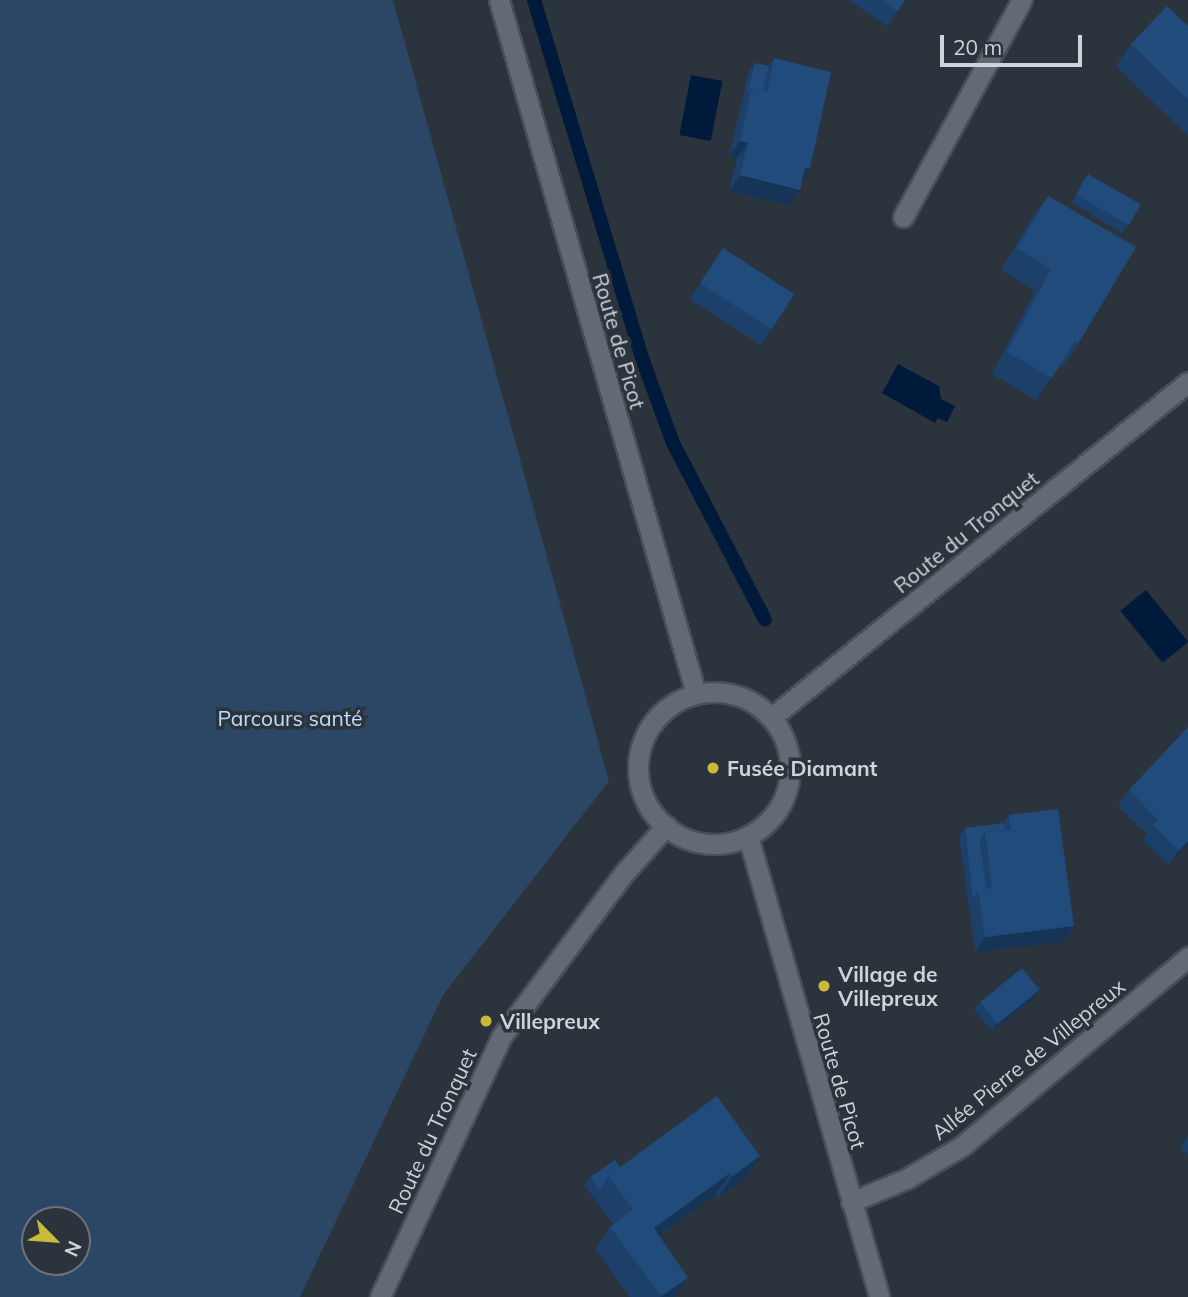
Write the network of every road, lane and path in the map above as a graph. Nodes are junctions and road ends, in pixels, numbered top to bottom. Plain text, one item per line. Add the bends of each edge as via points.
1 (499, 0) edge
2 (1022, 0) edge
3 (903, 217) dead end
4 (1188, 382) edge
5 (696, 694) junction
6 (772, 718) junction
7 (666, 826) junction
8 (748, 836) junction
9 (1188, 957) edge
10 (850, 1202) junction
11 (380, 1297) edge
12 (879, 1297) edge

1 - 5 street, Route de Picot
2 - 3 street
4 - 6 street, Route du Tronquet
5 - 6 street via 737,695
5 - 7 street via 674,703 656,719 644,740 640,787
6 - 8 street via 790,759 789,783 767,823
7 - 8 street via 705,844
7 - 11 street, Route du Tronquet via 625,872 501,1037
8 - 10 street, Route de Picot
9 - 10 street, Allée Pierre de Villepreux via 961,1146 906,1179
10 - 12 street, Route de Picot

